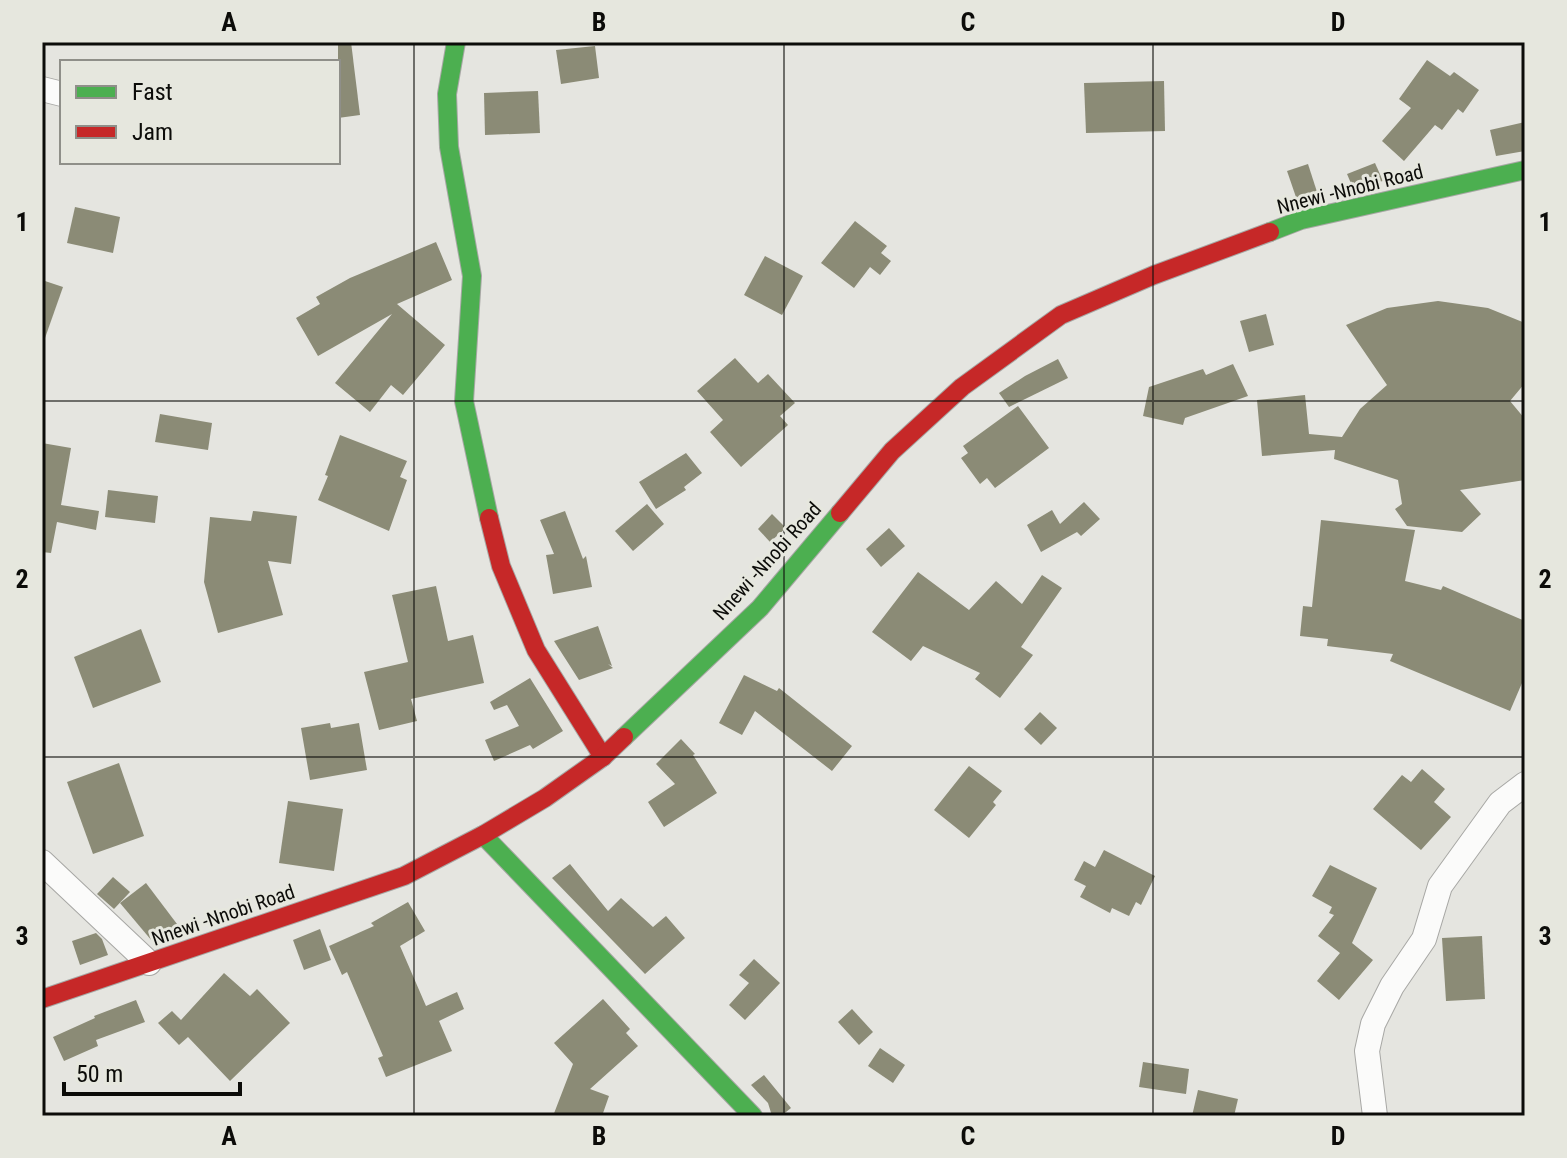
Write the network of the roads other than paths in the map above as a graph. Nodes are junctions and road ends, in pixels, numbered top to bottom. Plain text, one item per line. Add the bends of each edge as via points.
1 (456, 42) edge
2 (1525, 170) edge
3 (603, 757) junction
4 (1525, 784) edge
5 (483, 835) junction
6 (42, 862) edge
7 (149, 963) junction
8 (42, 999) edge
9 (753, 1116) edge
10 (1375, 1116) edge

1 - 3 main road via 447,94 449,147 472,276 464,401 475,459 501,566 536,650
2 - 3 main road, Nnewi -Nnobi Road via 1301,220 1061,315 962,387 892,451 760,608
3 - 5 main road, Nnewi -Nnobi Road
4 - 10 street via 1500,803 1440,886 1424,939 1373,1024 1367,1051
5 - 7 main road, Nnewi -Nnobi Road via 404,876
5 - 9 main road
6 - 7 street
7 - 8 main road, Nnewi -Nnobi Road

